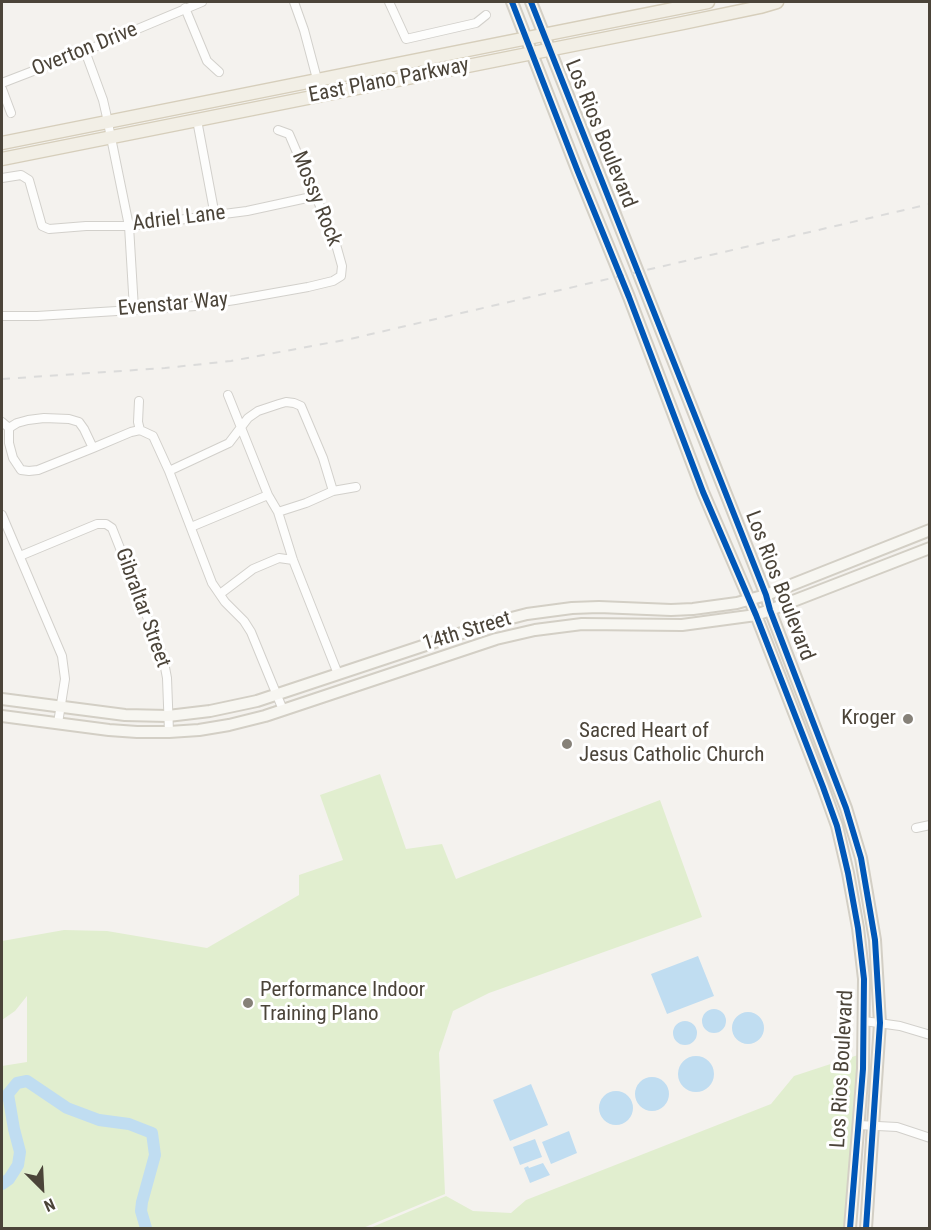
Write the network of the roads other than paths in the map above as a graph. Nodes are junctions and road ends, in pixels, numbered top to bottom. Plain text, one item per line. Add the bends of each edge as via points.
1 (202, 2) edge
2 (294, 2) edge
3 (389, 2) edge
4 (512, 2) edge
5 (531, 2) edge
6 (708, 2) edge
7 (777, 2) edge
8 (185, 8) junction
9 (680, 8) junction
10 (486, 15) dead end
11 (683, 23) junction
12 (544, 34) junction
13 (526, 38) junction
14 (549, 49) junction
15 (85, 51) junction
16 (531, 52) junction
17 (427, 58) junction
18 (219, 72) dead end
19 (430, 72) junction
20 (318, 80) junction
21 (2, 83) edge
22 (2, 89) edge
23 (321, 94) junction
24 (11, 113) dead end
25 (197, 120) junction
26 (108, 122) junction
27 (278, 130) dead end
28 (111, 137) junction
29 (2, 143) edge
30 (2, 159) edge
31 (596, 166) junction
32 (578, 172) junction
33 (2, 178) edge
34 (316, 196) junction
35 (215, 216) junction
36 (129, 226) junction
37 (341, 276) joint
38 (134, 309) junction
39 (2, 316) edge
40 (683, 386) junction
41 (666, 394) junction
42 (228, 395) dead end
43 (140, 400) dead end
44 (2, 422) edge
45 (9, 428) junction
46 (241, 428) junction
47 (140, 430) junction
48 (93, 448) junction
49 (169, 471) junction
50 (716, 471) junction
51 (699, 481) junction
52 (356, 487) dead end
53 (333, 491) junction
54 (268, 495) junction
55 (278, 512) junction
56 (2, 515) edge
57 (191, 527) junction
58 (930, 530) edge
59 (883, 548) junction
60 (930, 548) edge
61 (20, 556) junction
62 (293, 560) junction
63 (889, 563) junction
64 (220, 594) junction
65 (766, 595) junction
66 (750, 599) junction
67 (613, 608) junction
68 (770, 610) junction
69 (756, 615) junction
70 (492, 623) junction
71 (612, 624) junction
72 (496, 639) junction
73 (412, 649) junction
74 (417, 666) junction
75 (338, 674) junction
76 (277, 694) junction
77 (2, 699) edge
78 (61, 707) junction
79 (283, 710) junction
80 (810, 713) junction
81 (2, 716) edge
82 (168, 716) junction
83 (796, 719) junction
84 (58, 723) junction
85 (169, 732) junction
86 (837, 785) junction
87 (824, 788) junction
88 (930, 825) edge
89 (915, 828) dead end
90 (864, 1021) junction
91 (880, 1023) junction
92 (930, 1035) edge
93 (858, 1125) junction
94 (873, 1126) junction
95 (930, 1138) edge
96 (850, 1228) edge
97 (866, 1228) edge

1 - 8 street, Overton Drive
2 - 20 street
3 - 10 street via 406,39 476,23
4 - 13 main road, Los Rios Boulevard
5 - 12 main road, Los Rios Boulevard
6 - 9 main road, East Plano Parkway
7 - 11 main road, East Plano Parkway
8 - 15 street, Overton Drive
8 - 18 street via 207,62
9 - 11 main road
9 - 12 main road, East Plano Parkway
11 - 14 main road, East Plano Parkway
12 - 13 main road, East Plano Parkway
12 - 14 main road, Los Rios Boulevard
13 - 16 main road, Los Rios Boulevard
13 - 17 main road, East Plano Parkway
14 - 16 main road, East Plano Parkway
14 - 31 main road, Los Rios Boulevard
15 - 21 street, Overton Drive
15 - 26 street
16 - 19 main road, East Plano Parkway
16 - 32 main road, Los Rios Boulevard
17 - 19 main road
17 - 20 main road, East Plano Parkway
19 - 23 main road, East Plano Parkway
20 - 23 street
20 - 26 main road, East Plano Parkway
22 - 24 street
23 - 25 main road, East Plano Parkway
25 - 28 main road, East Plano Parkway
25 - 35 street
26 - 28 street
26 - 29 main road, East Plano Parkway
27 - 34 street, Mossy Rock via 290,134
28 - 30 main road, East Plano Parkway
28 - 36 street
31 - 32 main road
31 - 40 main road, Los Rios Boulevard
32 - 41 main road, Los Rios Boulevard
33 - 36 street, Adriel Lane via 21,175 29,180 42,226 49,229
34 - 35 street, Adriel Lane
34 - 37 street, Mossy Rock via 335,241
35 - 36 street, Adriel Lane
36 - 38 street
37 - 38 street, Evenstar Way via 308,287 235,300
38 - 39 street, Evenstar Way
40 - 41 main road
40 - 50 main road, Los Rios Boulevard
41 - 51 main road, Los Rios Boulevard
42 - 46 street
43 - 47 street
44 - 45 street
45 - 48 street via 28,420 69,419 79,422
45 - 48 street via 13,459 21,470 38,470
46 - 49 street via 229,443
46 - 53 street via 262,409 286,402 301,406
46 - 54 street
47 - 48 street
47 - 49 street via 153,436
49 - 57 street
50 - 51 main road
50 - 65 main road, Los Rios Boulevard
51 - 66 main road, Los Rios Boulevard
52 - 53 street
53 - 55 street
54 - 55 street
54 - 57 street
55 - 62 street
56 - 61 street
57 - 64 street
58 - 59 main road, 14th Street
59 - 63 main road
59 - 65 main road, 14th Street
60 - 63 main road, 14th Street
61 - 78 street via 62,656 65,679
61 - 82 street, Gibraltar Street via 97,524 112,528 163,657
62 - 64 street via 279,558 260,565
62 - 75 street
63 - 68 main road, 14th Street
64 - 76 street via 251,632
65 - 66 main road, 14th Street
65 - 68 main road, Los Rios Boulevard
66 - 67 main road, 14th Street via 693,609
66 - 69 main road, Los Rios Boulevard
67 - 70 main road, 14th Street via 572,608
67 - 71 main road
68 - 69 main road, 14th Street
68 - 80 main road, Los Rios Boulevard
69 - 71 main road, 14th Street via 682,625
69 - 83 main road, Los Rios Boulevard
70 - 72 main road
70 - 73 main road, 14th Street
71 - 72 main road, 14th Street via 552,627
72 - 74 main road, 14th Street
73 - 74 main road
73 - 75 main road, 14th Street
74 - 79 main road, 14th Street
75 - 76 main road, 14th Street
76 - 79 street
76 - 82 main road, 14th Street via 225,709
77 - 78 main road, 14th Street
78 - 82 main road, 14th Street
78 - 84 street
79 - 85 main road, 14th Street via 229,725
80 - 83 main road
80 - 86 main road, Los Rios Boulevard
81 - 84 main road, 14th Street
82 - 85 street, Gibraltar Street
83 - 87 main road, Los Rios Boulevard
84 - 85 main road, 14th Street
86 - 87 main road
86 - 91 main road, Los Rios Boulevard via 865,880 875,940
87 - 90 main road, Los Rios Boulevard via 837,826 858,928
88 - 89 street
90 - 91 street
90 - 93 main road, Los Rios Boulevard
91 - 92 street
91 - 94 main road, Los Rios Boulevard
93 - 94 street
93 - 96 main road, Los Rios Boulevard
94 - 95 street via 897,1127
94 - 97 main road, Los Rios Boulevard

